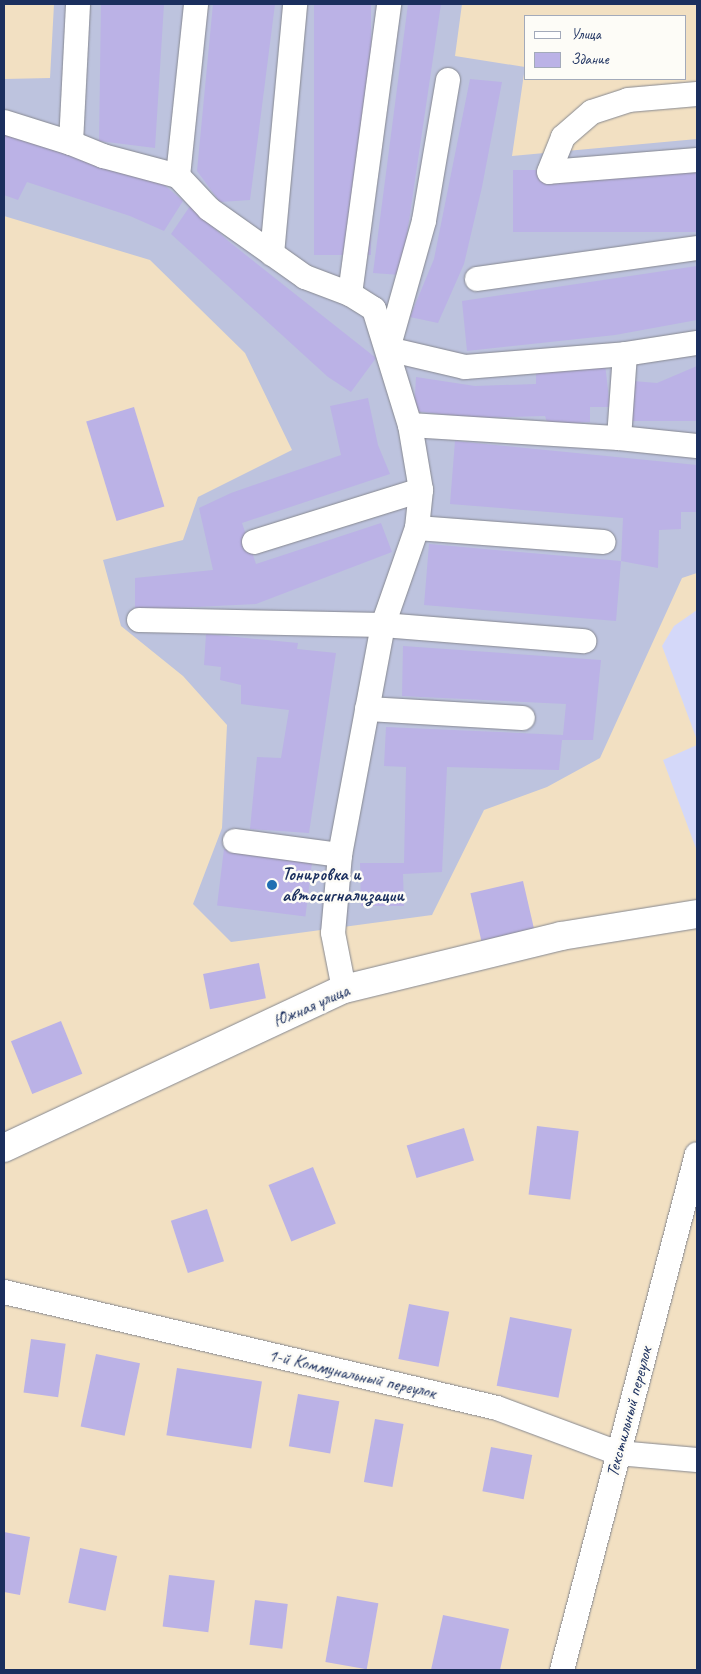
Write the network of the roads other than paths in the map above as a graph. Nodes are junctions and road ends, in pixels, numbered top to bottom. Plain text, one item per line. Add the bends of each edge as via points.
1 (78, 4) edge
2 (196, 4) edge
3 (296, 4) edge
4 (389, 4) edge
5 (448, 80) dead end
6 (697, 94) edge
7 (4, 122) edge
8 (71, 143) junction
9 (697, 160) edge
10 (178, 176) junction
11 (697, 248) edge
12 (272, 254) junction
13 (477, 279) dead end
14 (350, 294) junction
15 (697, 342) edge
16 (388, 349) junction
17 (625, 354) junction
18 (410, 425) junction
19 (619, 438) junction
20 (697, 446) edge
21 (421, 490) junction
22 (417, 528) junction
23 (254, 542) dead end
24 (603, 542) dead end
25 (139, 620) dead end
26 (383, 625) junction
27 (584, 641) dead end
28 (367, 709) junction
29 (524, 718) dead end
30 (235, 841) dead end
31 (340, 855) junction
32 (697, 914) edge
33 (344, 989) junction
34 (4, 1148) edge
35 (697, 1154) edge
36 (4, 1292) edge
37 (618, 1453) junction
38 (697, 1460) edge
39 (562, 1670) edge

1 - 8 street
2 - 10 street
3 - 12 street
4 - 14 street
5 - 16 street via 424,221
6 - 9 street via 628,100 592,112 563,137 549,172
7 - 8 street
8 - 10 street via 103,156
10 - 12 street via 209,209
11 - 13 street
12 - 14 street via 304,277
14 - 16 street via 374,309
15 - 17 street
16 - 17 street via 464,367
16 - 18 street
17 - 19 street
18 - 19 street
18 - 21 street
19 - 20 street
21 - 22 street
21 - 23 street
22 - 24 street
22 - 26 street
25 - 26 street
26 - 27 street
26 - 28 street
28 - 29 street
28 - 31 street
30 - 31 street
31 - 33 street via 333,932
32 - 33 street, Южная улица via 561,936
33 - 34 street, Южная улица
35 - 37 street, Текстильный переулок
36 - 37 street, 1-й Коммунальный переулок via 497,1408
37 - 38 street, 1-й Коммунальный переулок
37 - 39 street, Текстильный переулок

